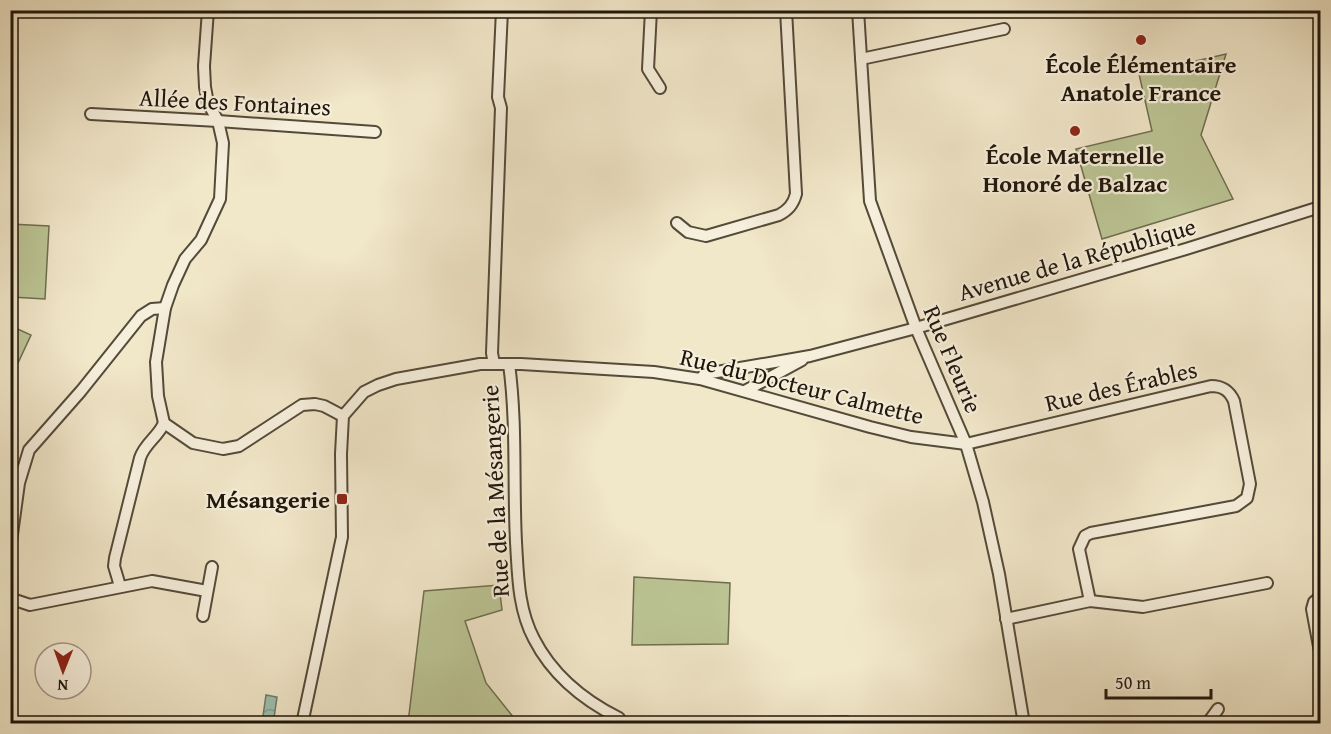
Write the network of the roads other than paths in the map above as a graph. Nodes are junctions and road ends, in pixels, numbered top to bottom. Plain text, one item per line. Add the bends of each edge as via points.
1 (208, 10) edge
2 (502, 10) edge
3 (651, 10) edge
4 (786, 10) edge
5 (858, 10) edge
6 (1004, 29) dead end
7 (861, 59) junction
8 (660, 88) dead end
9 (91, 114) dead end
10 (218, 121) junction
11 (375, 132) dead end
12 (1320, 207) edge
13 (677, 224) dead end
14 (165, 308) junction
15 (916, 328) junction
16 (810, 356) junction
17 (494, 364) junction
18 (509, 364) junction
19 (700, 379) junction
20 (745, 392) junction
21 (343, 416) junction
22 (164, 423) junction
23 (966, 444) junction
24 (10, 549) edge
25 (212, 567) dead end
26 (1267, 583) dead end
27 (120, 586) junction
28 (207, 591) junction
29 (10, 597) edge
30 (1320, 597) edge
31 (1090, 601) junction
32 (203, 616) dead end
33 (1006, 619) junction
34 (1320, 652) edge
35 (1218, 709) dead end
36 (619, 718) dead end
37 (302, 723) edge
38 (1024, 723) edge
39 (1207, 723) edge

1 - 10 street via 205,87
2 - 17 street, Rue de la Mésangerie
3 - 8 street via 648,69
4 - 13 street via 796,195 793,202 779,215 706,236 688,232
5 - 7 street, Rue Fleurie
6 - 7 street
7 - 15 street, Rue Fleurie via 870,201
9 - 10 street, Allée des Fontaines
10 - 11 street, Allée des Fontaines
10 - 14 street via 223,143 219,205 201,240 185,259
12 - 15 street, Avenue de la République
14 - 22 street via 156,362
14 - 24 street via 152,309 141,316 29,450
15 - 16 street, Avenue de la République
15 - 23 street, Rue Fleurie
16 - 19 street, Avenue de la République via 705,374
16 - 20 street, Avenue de la République
17 - 18 street, Rue du Docteur Calmette
17 - 21 street, Rue du Docteur Calmette via 396,379 364,392
18 - 19 street, Rue du Docteur Calmette via 621,369
18 - 36 street, Rue de la Mésangerie via 517,570 524,614 533,638 563,679 584,698
19 - 20 street, Rue du Docteur Calmette
20 - 23 street, Rue du Docteur Calmette via 911,437
21 - 22 street via 324,406 302,405 239,446 223,449 204,447
21 - 37 street via 342,537
22 - 27 street via 143,448 140,458 115,558
23 - 31 street, Rue des Érables via 1211,386 1219,386 1232,395 1250,484 1247,498 1236,506 1085,536 1079,549
23 - 33 street, Rue Fleurie via 983,502
25 - 28 street
26 - 31 street via 1143,608
27 - 28 street via 152,581
27 - 29 street via 30,605
28 - 32 street
30 - 34 street via 1312,609
31 - 33 street
33 - 38 street, Rue Fleurie
35 - 39 street

